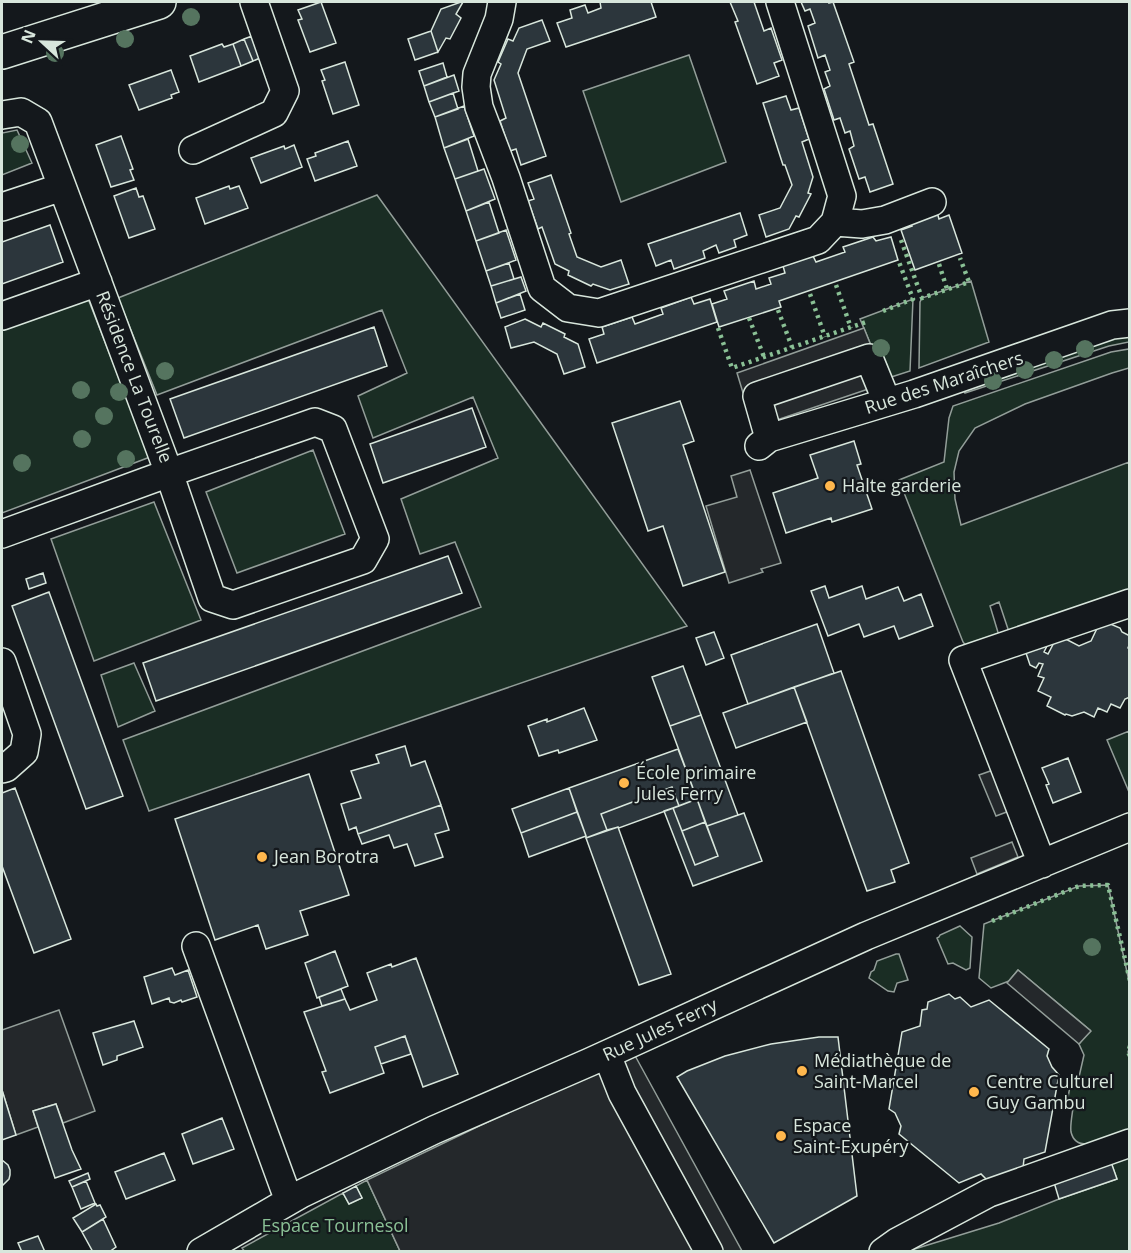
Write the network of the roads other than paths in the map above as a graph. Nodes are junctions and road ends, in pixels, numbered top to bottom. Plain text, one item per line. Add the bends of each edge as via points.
1 (159, 2) edge
2 (254, 2) edge
3 (502, 2) edge
4 (780, 2) edge
5 (2, 52) edge
6 (2, 115) edge
7 (193, 150) dead end
8 (62, 187) junction
9 (932, 202) dead end
10 (2, 207) edge
11 (836, 222) junction
12 (98, 282) junction
13 (2, 316) edge
14 (1130, 322) edge
15 (888, 402) junction
16 (169, 473) junction
17 (2, 534) edge
18 (1130, 603) edge
19 (2, 662) edge
20 (2, 769) edge
21 (1129, 828) edge
22 (1042, 864) junction
23 (196, 946) dead end
24 (607, 1055) junction
25 (1130, 1143) edge
26 (289, 1201) junction
27 (890, 1247) edge
28 (201, 1251) edge
29 (709, 1251) edge

1 - 5 main road
2 - 7 street via 285,91 274,114
3 - 11 street via 500,20 477,74 479,107 542,288 568,308 599,313 818,240
4 - 11 street via 842,196
6 - 8 street, Résidence La Tourelle via 21,112 38,122
8 - 10 street
8 - 12 street, Résidence La Tourelle
9 - 11 street via 885,220 862,224
12 - 13 street, Résidence La Tourelle
12 - 16 street, Résidence La Tourelle
14 - 15 street, Rue des Maraîchers
15 - 15 street, Rue des Maraîchers via 764,442 757,396 869,358
16 - 16 street, Résidence La Tourelle via 212,598 233,606 363,560 375,539 333,429 315,422
16 - 17 street, Résidence La Tourelle
18 - 22 street via 963,660
19 - 20 street via 27,734 24,752
21 - 22 street, Rue Jules Ferry
22 - 24 street, Rue Jules Ferry via 866,936
23 - 26 street
24 - 26 street, Rue Jules Ferry via 435,1130
24 - 29 street via 622,1093
25 - 27 street via 989,1193
26 - 28 street, Rue Jules Ferry

